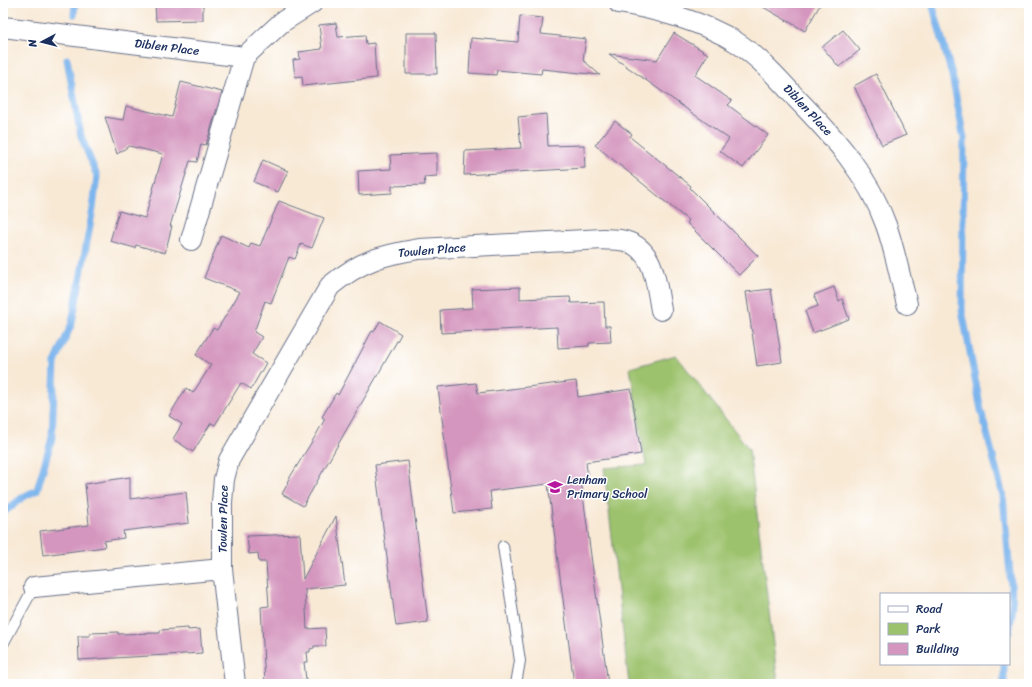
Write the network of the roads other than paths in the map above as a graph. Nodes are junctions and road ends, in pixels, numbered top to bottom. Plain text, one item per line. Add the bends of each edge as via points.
1 (312, 3) edge
2 (619, 3) edge
3 (3, 27) edge
4 (244, 57) junction
5 (191, 240) dead end
6 (907, 304) dead end
7 (661, 310) dead end
8 (503, 546) dead end
9 (222, 569) junction
10 (34, 587) joint
11 (3, 644) edge
12 (235, 684) edge
13 (516, 684) edge

1 - 4 street via 282,22
2 - 6 street, Diblen Place via 666,13 715,31 736,42 775,75 841,145 858,170 886,225
3 - 4 street, Diblen Place
4 - 5 street
7 - 9 street, Towlen Place via 652,265 641,248 625,241 603,239 419,249 391,253 348,271 330,286 229,460 222,502
8 - 13 lane via 520,661
9 - 10 street, Towlen Place
9 - 12 street, Towlen Place
10 - 11 lane

